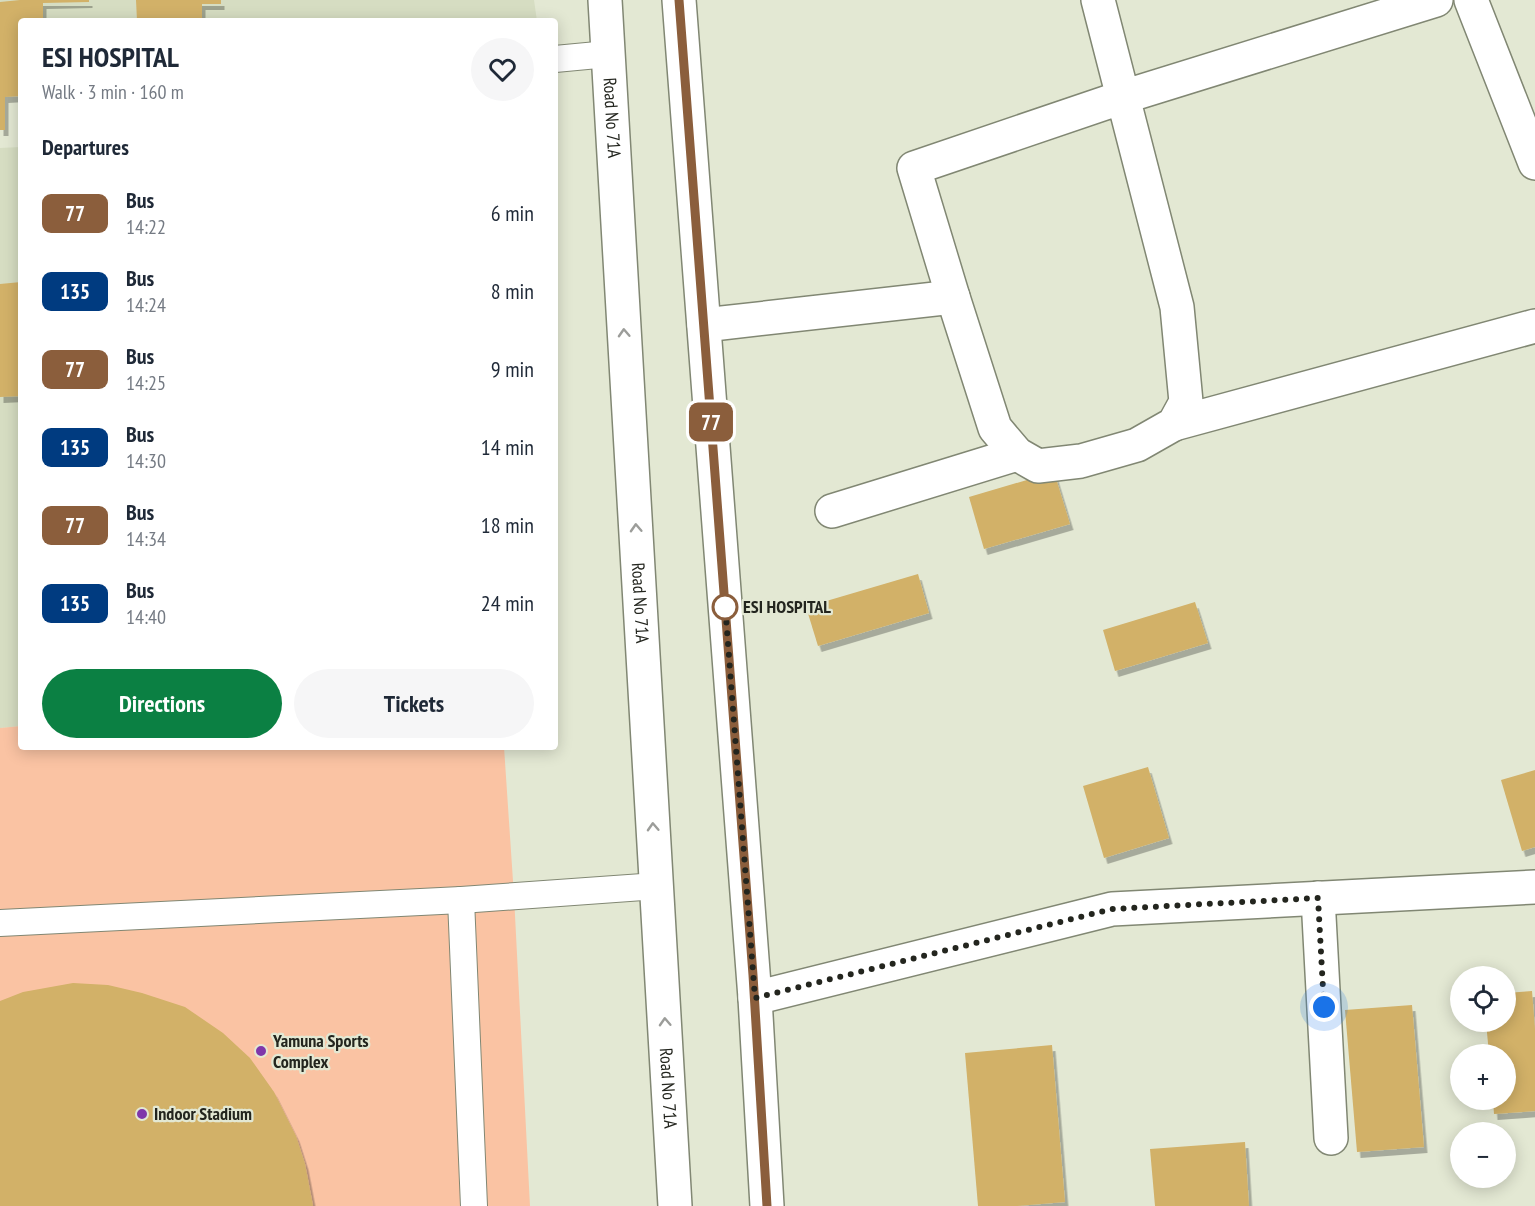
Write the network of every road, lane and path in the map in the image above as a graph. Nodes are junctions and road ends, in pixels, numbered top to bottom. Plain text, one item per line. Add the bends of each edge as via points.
1 (605, 0) edge
2 (679, 0) edge
3 (1098, 0) edge
4 (1436, 0) edge
5 (1471, 0) edge
6 (608, 54) junction
7 (558, 59) edge
8 (1123, 97) junction
9 (1535, 163) edge
10 (952, 297) junction
11 (704, 325) junction
12 (1535, 327) edge
13 (1174, 424) junction
14 (1017, 454) junction
15 (832, 511) dead end
16 (657, 886) junction
17 (1535, 887) edge
18 (1318, 898) junction
19 (461, 900) junction
20 (0, 923) edge
21 (755, 998) junction
22 (1331, 1138) dead end
23 (474, 1206) edge
24 (675, 1206) edge
25 (767, 1206) edge

1 - 6 street, Road No 71A
2 - 11 street
3 - 8 street
4 - 8 street
5 - 9 street
6 - 7 lane
16 -> 6 street, Road No 71A
8 - 10 street via 914,168
8 - 13 street via 1176,307 1186,402
10 - 11 street
10 - 14 street via 995,428
11 - 21 street
12 - 13 street
13 - 14 street via 1137,445 1081,461 1038,466
14 - 15 street
16 - 19 lane
24 -> 16 street, Road No 71A
17 - 18 street
18 - 21 street via 1112,909
18 - 22 street
19 - 20 lane
19 - 23 lane
21 - 25 street

